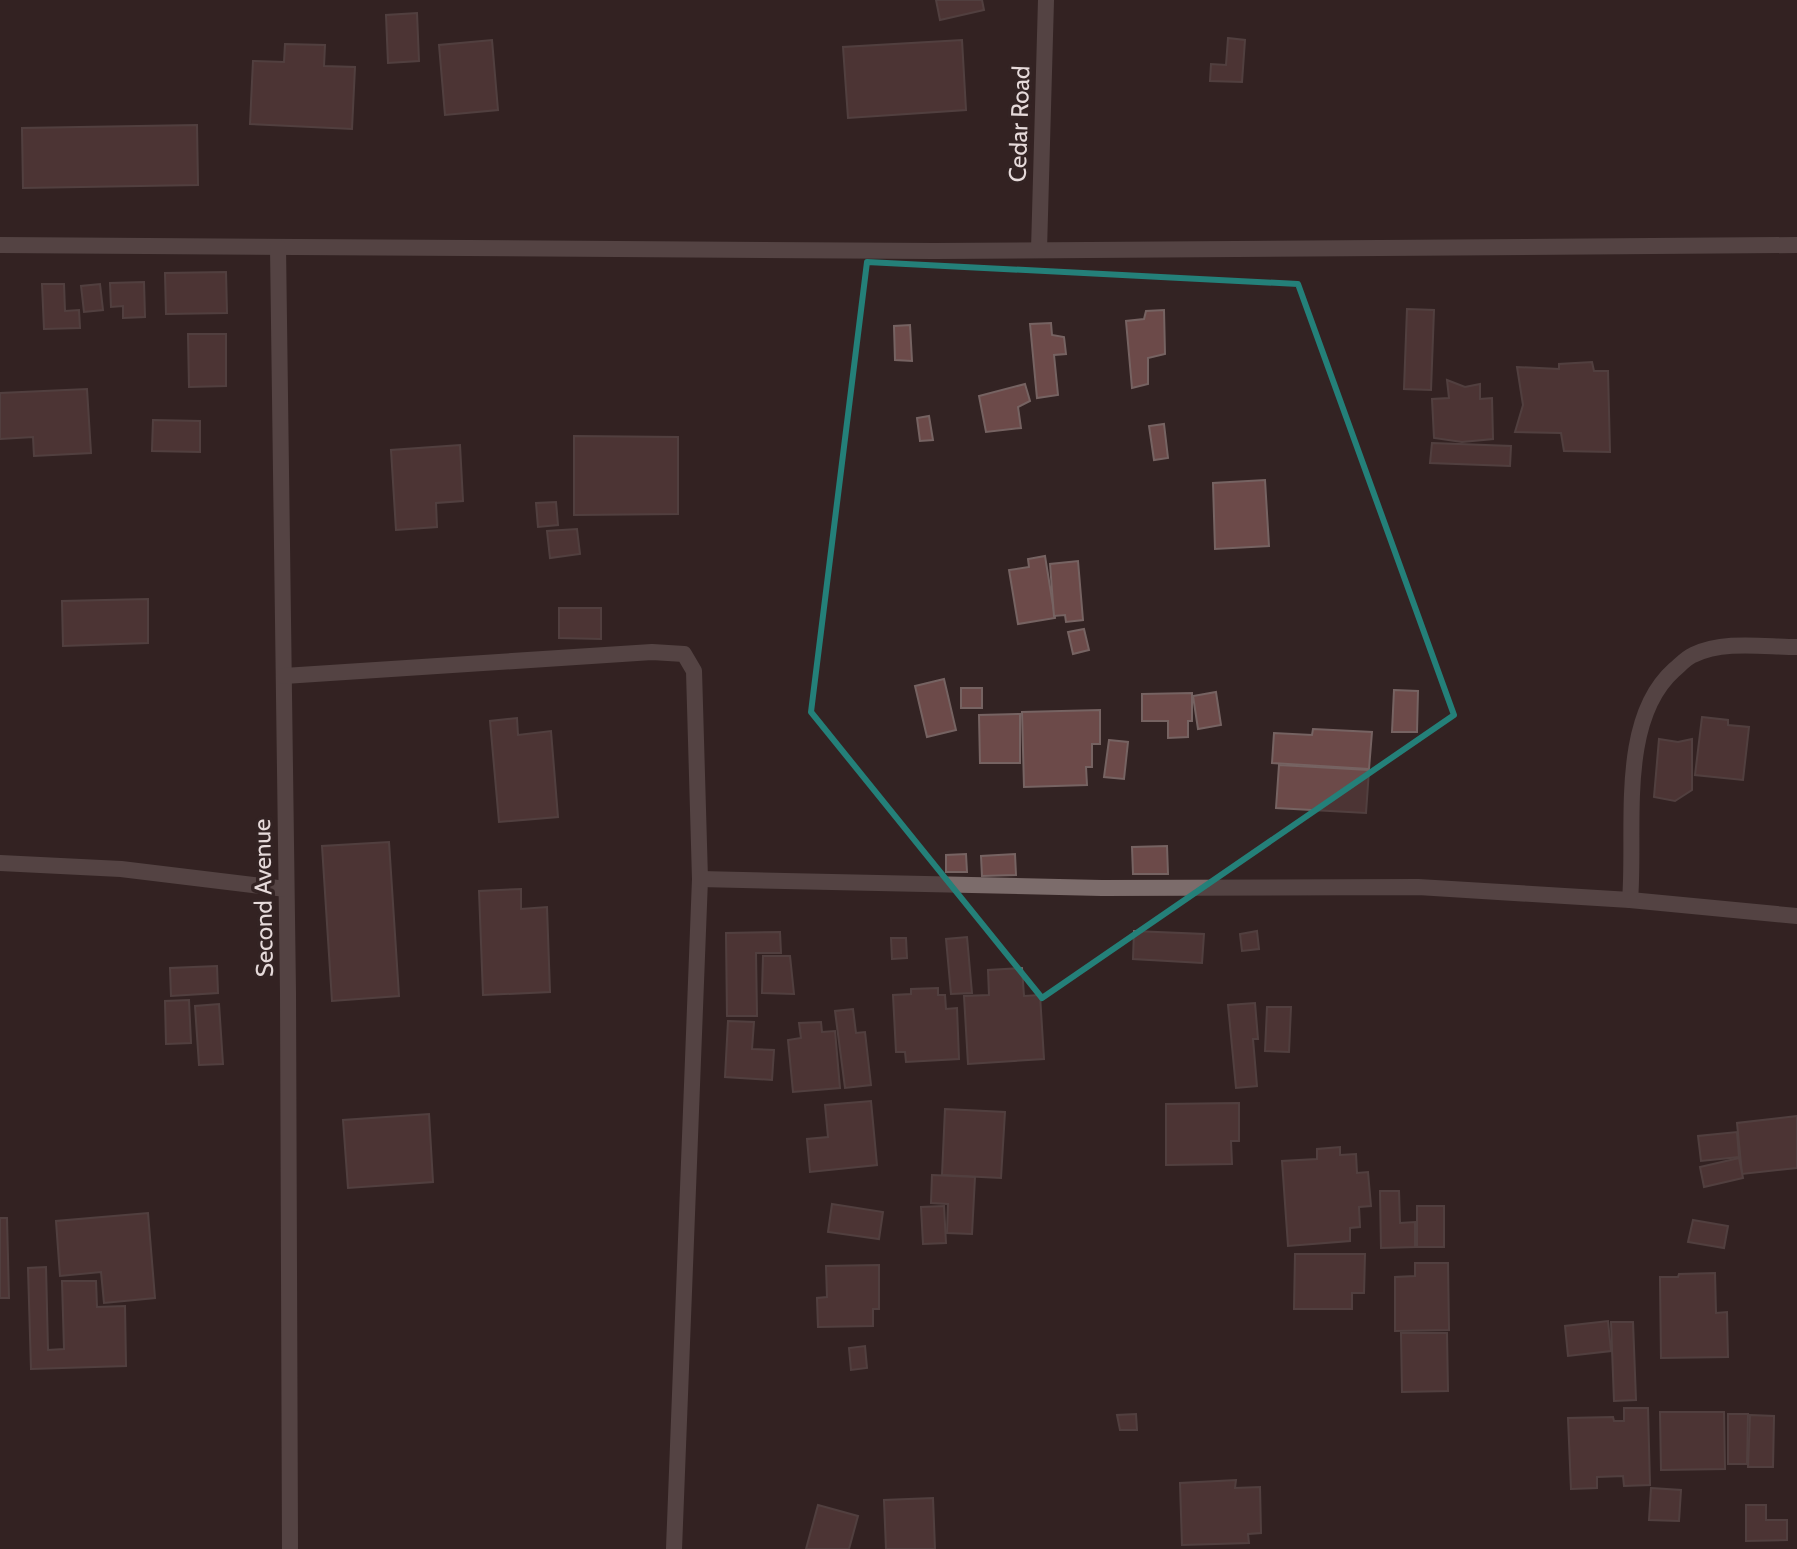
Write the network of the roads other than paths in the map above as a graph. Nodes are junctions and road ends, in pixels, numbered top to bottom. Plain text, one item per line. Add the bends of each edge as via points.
1 (1046, 0) edge
2 (0, 245) edge
3 (1797, 245) edge
4 (278, 247) junction
5 (1039, 250) junction
6 (1797, 647) edge
7 (284, 676) junction
8 (0, 863) edge
9 (700, 879) junction
10 (286, 889) junction
11 (1630, 900) junction
12 (1797, 916) edge
13 (290, 1549) edge
14 (674, 1549) edge

1 - 5 street, Cedar Road
2 - 4 street
3 - 5 street
4 - 5 street
4 - 7 street, Second Avenue
6 - 11 street via 1725,647 1691,655 1660,683 1642,720 1630,800
7 - 9 street via 684,654 694,671
7 - 10 street, Second Avenue
8 - 10 street via 121,869
9 - 11 street via 1102,888 1418,887
9 - 14 street
10 - 13 street, Second Avenue
11 - 12 street

